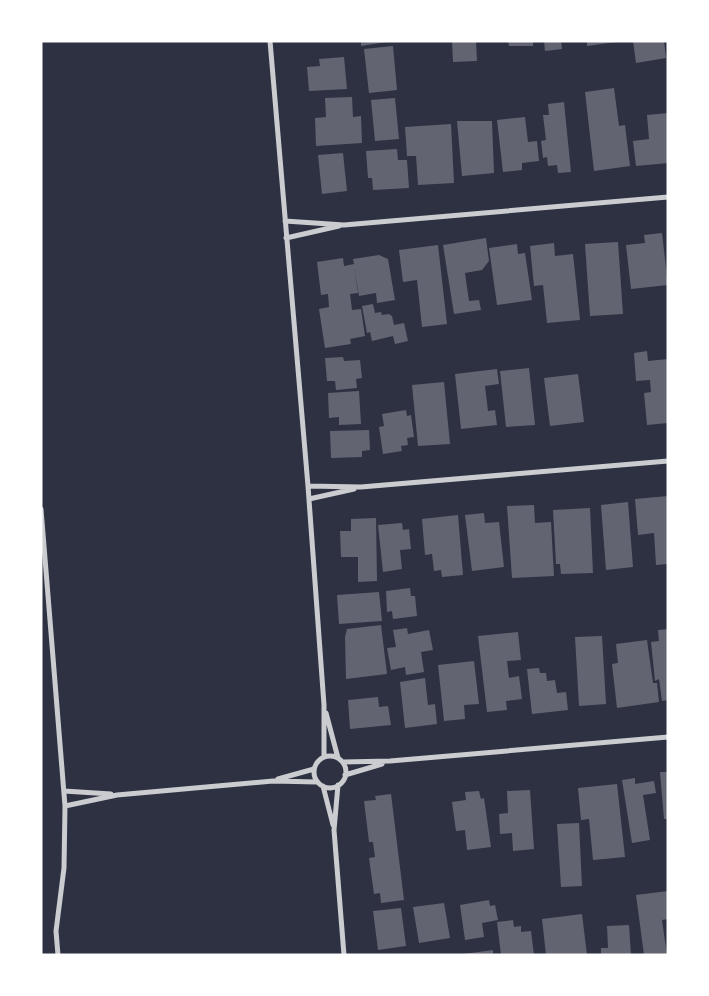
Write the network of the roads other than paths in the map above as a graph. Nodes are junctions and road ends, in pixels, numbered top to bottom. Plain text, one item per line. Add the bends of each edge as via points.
1 (270, 41) edge
2 (668, 197) edge
3 (285, 221) junction
4 (344, 225) junction
5 (286, 238) junction
6 (668, 461) edge
7 (308, 486) junction
8 (362, 488) junction
9 (309, 499) junction
10 (41, 509) edge
11 (324, 705) junction
12 (668, 737) edge
13 (324, 756) junction
14 (340, 760) junction
15 (390, 761) junction
16 (314, 769) junction
17 (345, 775) junction
18 (273, 781) junction
19 (317, 782) junction
20 (338, 785) junction
21 (323, 786) junction
22 (64, 791) junction
23 (117, 795) junction
24 (65, 806) junction
25 (334, 830) junction
26 (58, 955) edge
27 (344, 955) edge

1 - 3 street
2 - 4 street
3 - 4 street
3 - 5 street
4 - 5 street
5 - 7 street
6 - 8 street
7 - 8 street
7 - 9 street
8 - 9 street
9 - 11 street
10 - 22 street
11 - 13 street
11 - 14 street
12 - 15 street
13 - 14 street
13 - 16 street
14 - 15 street
14 - 17 street
15 - 17 street
16 - 18 street
16 - 19 street
17 - 20 street
18 - 19 street
18 - 23 street
19 - 21 street
20 - 21 street
20 - 25 street
21 - 25 street
22 - 23 street
22 - 24 street
23 - 24 street
24 - 26 street via 64,868 56,931
25 - 27 street

